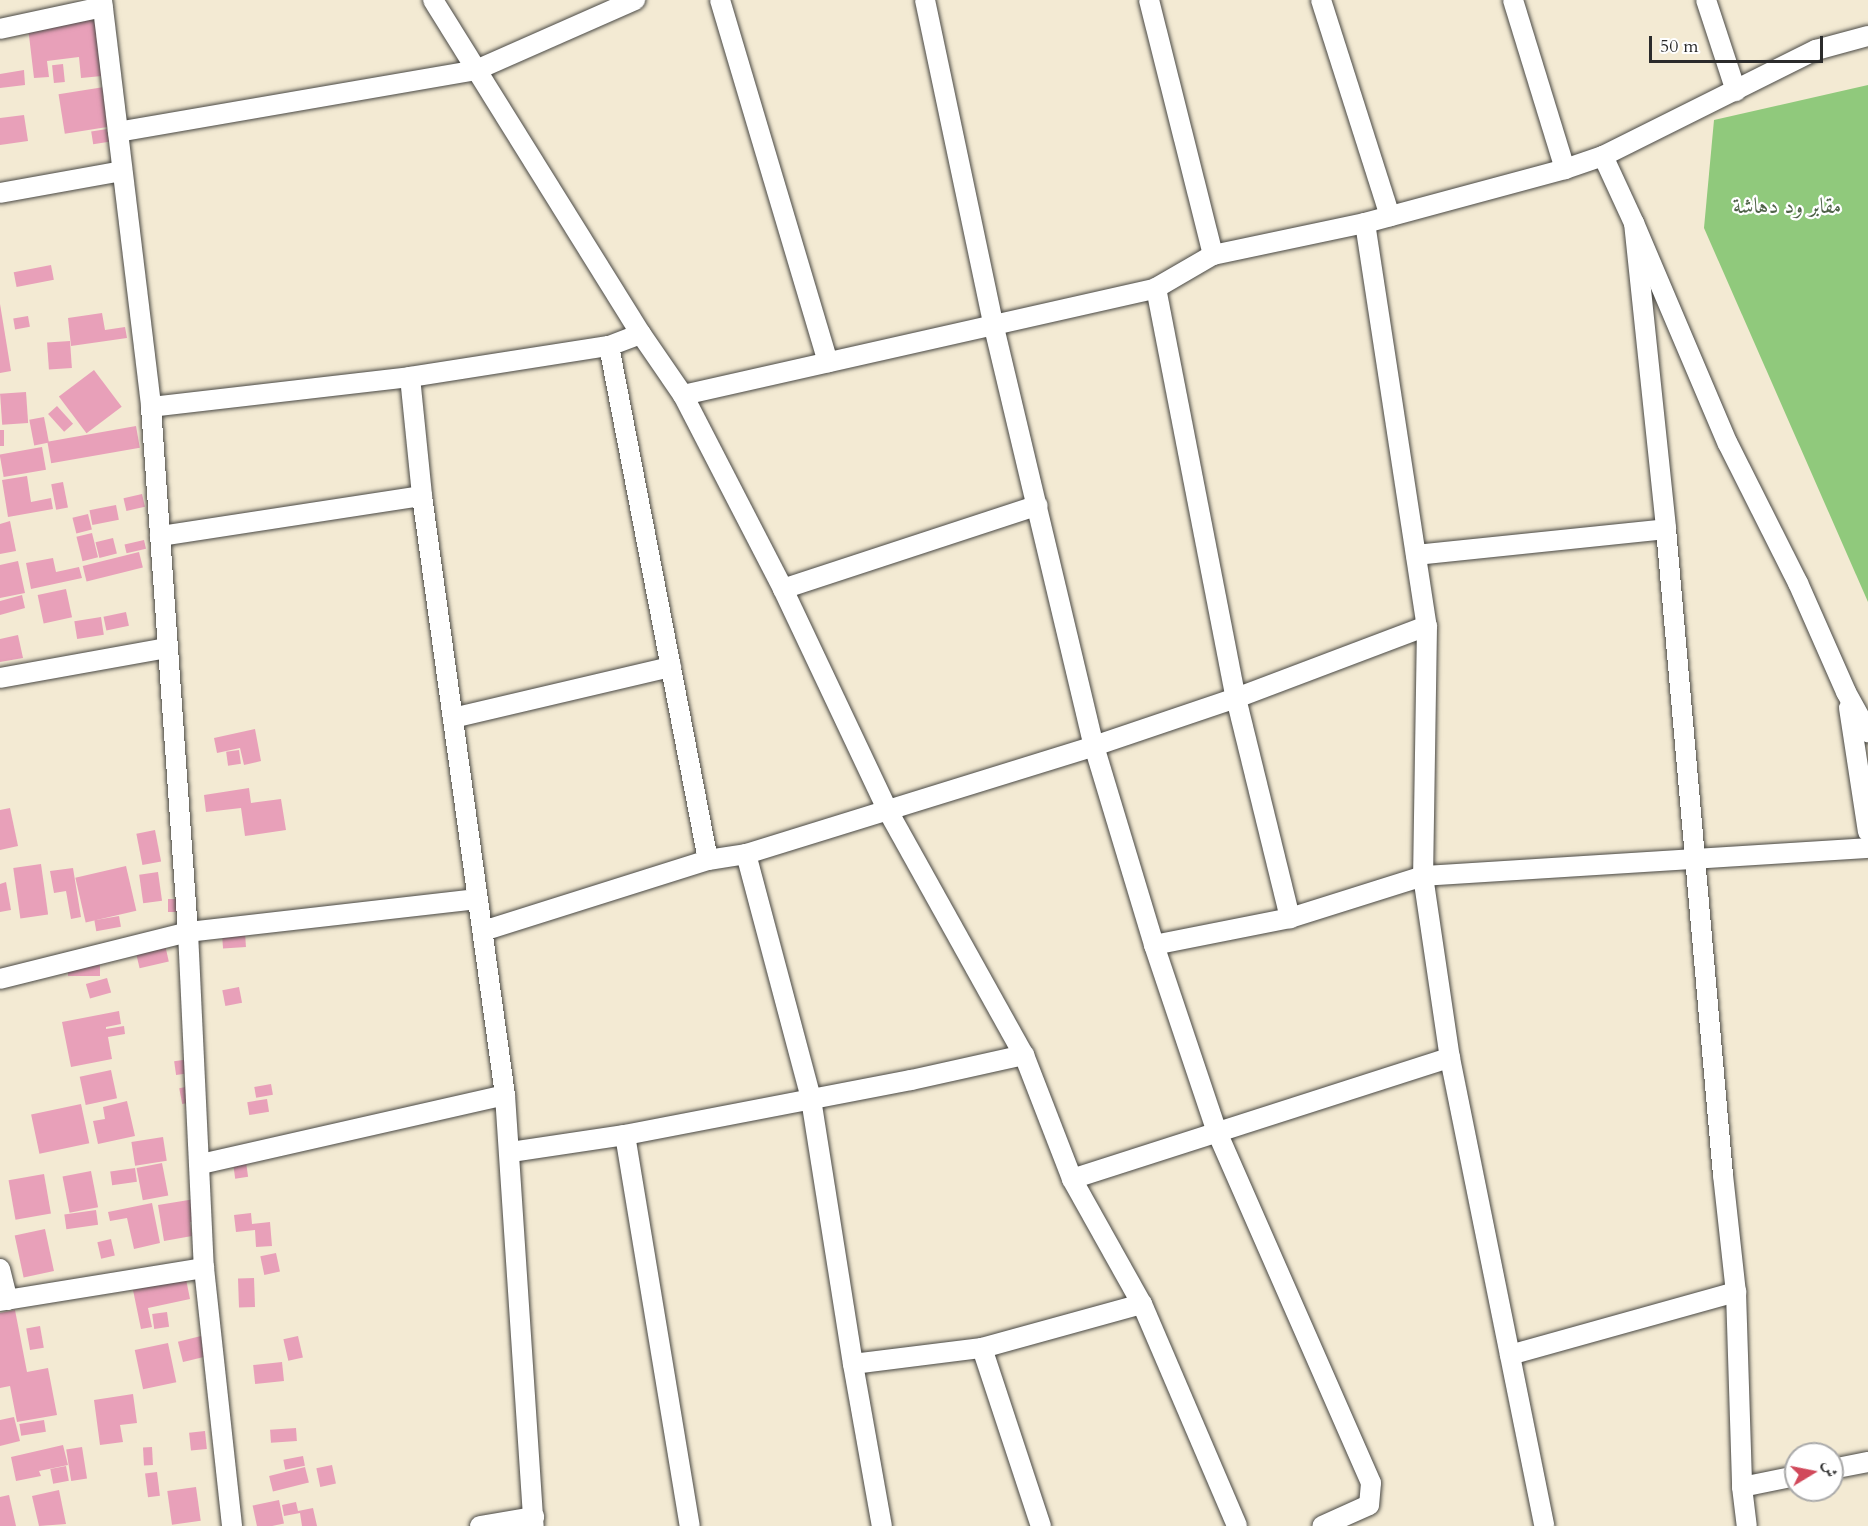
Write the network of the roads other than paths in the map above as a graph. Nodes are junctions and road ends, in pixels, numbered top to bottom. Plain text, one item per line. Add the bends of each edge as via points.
1 (433, 0) edge
2 (635, 0) edge
3 (720, 0) edge
4 (925, 0) edge
5 (1149, 0) edge
6 (1321, 0) edge
7 (1513, 0) edge
8 (1706, 0) edge
9 (102, 4) edge
10 (0, 29) edge
11 (1868, 36) edge
12 (476, 70) junction
13 (1736, 91) junction
14 (118, 132) junction
15 (1603, 156) junction
16 (1566, 169) junction
17 (122, 171) junction
18 (0, 193) edge
19 (1390, 216) junction
20 (1365, 223) junction
21 (1634, 223) junction
22 (1213, 255) junction
23 (1156, 288) junction
24 (993, 323) junction
25 (641, 334) junction
26 (609, 346) junction
27 (828, 362) junction
28 (410, 377) junction
29 (683, 395) junction
30 (151, 407) junction
31 (422, 496) junction
32 (1038, 505) junction
33 (1666, 529) junction
34 (160, 536) junction
35 (1416, 555) junction
36 (783, 589) junction
37 (1427, 626) junction
38 (167, 648) junction
39 (671, 667) junction
40 (0, 678) edge
41 (1846, 692) junction
42 (1236, 698) junction
43 (453, 718) junction
44 (1868, 732) edge
45 (1094, 746) junction
46 (888, 811) junction
47 (1868, 832) edge
48 (1868, 848) edge
49 (746, 854) junction
50 (1695, 858) junction
51 (708, 860) junction
52 (1423, 876) junction
53 (476, 899) junction
54 (1290, 918) junction
55 (483, 931) junction
56 (188, 932) junction
57 (1154, 945) junction
58 (0, 979) edge
59 (1024, 1055) junction
60 (1450, 1058) junction
61 (505, 1095) junction
62 (811, 1099) junction
63 (1217, 1132) junction
64 (625, 1135) junction
65 (511, 1152) junction
66 (201, 1164) junction
67 (1072, 1179) junction
68 (204, 1268) junction
69 (0, 1269) edge
70 (1736, 1292) junction
71 (4, 1300) edge
72 (1142, 1304) junction
73 (982, 1348) junction
74 (1509, 1355) junction
75 (853, 1365) junction
76 (1868, 1462) edge
77 (1844, 1467) edge
78 (1784, 1478) edge
79 (1742, 1487) junction
80 (534, 1522) edge
81 (232, 1526) edge
82 (480, 1526) edge
83 (690, 1526) edge
84 (882, 1526) edge
85 (1041, 1526) edge
86 (1237, 1526) edge
87 (1322, 1526) edge
88 (1544, 1526) edge
89 (1747, 1526) edge

1 - 12 street
2 - 12 street
3 - 27 street
4 - 24 street
5 - 22 street
6 - 19 street
7 - 16 street
8 - 13 street
9 - 10 street
9 - 14 street
11 - 13 street via 1816,50
12 - 14 street
12 - 25 street
13 - 15 street
14 - 17 street
15 - 16 street
15 - 21 street
16 - 19 street
17 - 18 street
17 - 30 street
19 - 20 street
20 - 22 street
20 - 35 street
21 - 33 street
21 - 41 street via 1728,444 1798,583
22 - 23 street
23 - 24 street
23 - 42 street
24 - 27 street
24 - 32 street
25 - 26 street
25 - 29 street
26 - 28 street
26 - 39 street
27 - 29 street
28 - 30 street
28 - 31 street
29 - 36 street
30 - 34 street
31 - 34 street
31 - 43 street
32 - 36 street
32 - 45 street
33 - 35 street
33 - 50 street
34 - 38 street
35 - 37 street
36 - 46 street
37 - 42 street
37 - 52 street
38 - 40 street
38 - 56 street
39 - 43 street
39 - 51 street
41 - 44 street
41 - 47 street
42 - 45 street
42 - 54 street
43 - 53 street
45 - 46 street
45 - 57 street
46 - 49 street
46 - 59 street
48 - 50 street
49 - 51 street
49 - 62 street
50 - 52 street
50 - 70 street
51 - 55 street
52 - 54 street
52 - 60 street
53 - 55 street
53 - 56 street
54 - 57 street
55 - 61 street
56 - 58 street
56 - 66 street
57 - 63 street
59 - 62 street
59 - 67 street
60 - 63 street
60 - 74 street
61 - 65 street
61 - 66 street
62 - 64 street
62 - 75 street
63 - 67 street
63 - 87 street via 1371,1483 1369,1506
64 - 65 street
64 - 83 street
65 - 80 street
66 - 68 street
67 - 72 street
68 - 71 street
68 - 81 street
69 - 71 street
70 - 74 street
70 - 79 street
72 - 73 street
72 - 86 street
73 - 75 street
73 - 85 street
74 - 88 street
75 - 84 street
76 - 77 street
78 - 79 street
79 - 89 street
80 - 82 street

